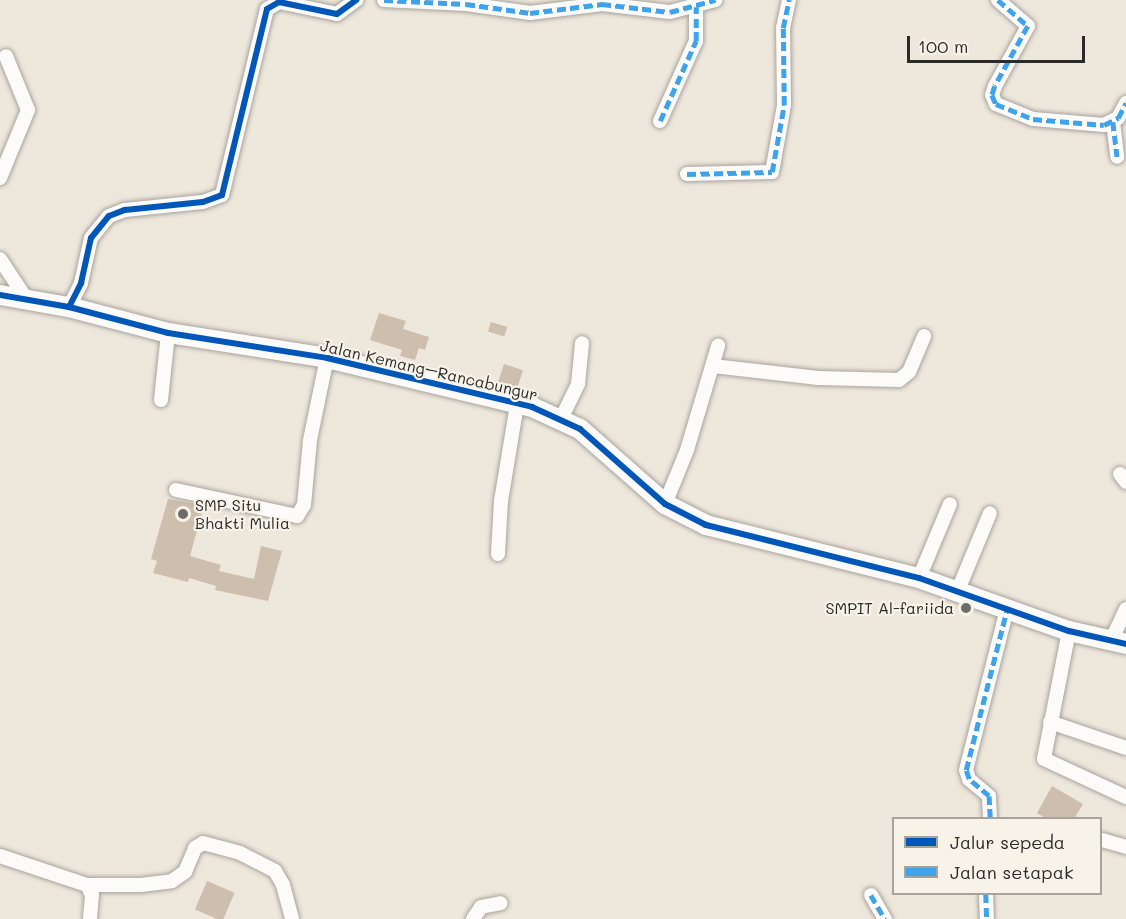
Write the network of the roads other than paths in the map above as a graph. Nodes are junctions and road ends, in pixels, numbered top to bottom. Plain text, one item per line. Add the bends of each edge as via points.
1 (356, 0) edge
2 (384, 0) edge
3 (716, 0) edge
4 (789, 0) edge
5 (998, 0) edge
6 (696, 7) junction
7 (6, 56) dead end
8 (1126, 103) edge
9 (660, 121) dead end
10 (1113, 122) junction
11 (1117, 157) dead end
12 (687, 174) dead end
13 (0, 178) edge
14 (0, 260) edge
15 (0, 295) edge
16 (27, 300) junction
17 (69, 307) junction
18 (168, 333) junction
19 (924, 336) dead end
20 (582, 343) dead end
21 (718, 346) dead end
22 (327, 358) junction
23 (714, 366) junction
24 (161, 400) dead end
25 (517, 404) junction
26 (561, 418) junction
27 (176, 490) dead end
28 (665, 504) junction
29 (950, 504) dead end
30 (990, 513) dead end
31 (498, 554) dead end
32 (919, 578) junction
33 (958, 590) junction
34 (1006, 609) junction
35 (1126, 609) edge
36 (1069, 631) junction
37 (1119, 641) edge
38 (1050, 722) junction
39 (1126, 748) edge
40 (1126, 797) edge
41 (990, 817) edge
42 (1102, 840) dead end
43 (1126, 847) edge
44 (0, 856) edge
45 (89, 890) junction
46 (871, 895) dead end
47 (986, 895) edge
48 (501, 903) dead end
49 (90, 916) edge
50 (292, 919) edge
51 (473, 919) edge
52 (885, 919) edge
53 (987, 919) edge

1 - 17 street via 337,14 279,2 267,9 222,195 203,202 125,210 110,216 92,238 81,282
2 - 6 street via 477,4 530,13 602,4 670,12
3 - 6 street
4 - 12 street via 783,28 784,105 772,172
5 - 10 street via 1028,26 995,86 994,102 1033,119
6 - 9 street via 696,41
7 - 13 street via 28,110
8 - 10 street
10 - 11 street
14 - 16 street
15 - 16 street, Jalan Kemang–Rancabungur
16 - 17 street, Jalan Kemang–Rancabungur
17 - 18 street, Jalan Kemang–Rancabungur
18 - 22 street, Jalan Kemang–Rancabungur
18 - 24 street
19 - 23 street via 909,372 899,380 819,378
20 - 26 street via 578,384
21 - 23 street
22 - 25 street, Jalan Kemang–Rancabungur
22 - 27 street via 310,440 304,505 297,516
23 - 28 street
25 - 26 street, Jalan Kemang–Rancabungur
25 - 31 street via 501,501
26 - 28 street, Jalan Kemang–Rancabungur via 600,443
28 - 32 street, Jalan Kemang–Rancabungur via 706,525
29 - 32 street
30 - 33 street
32 - 33 street, Jalan Kemang–Rancabungur
33 - 34 street, Jalan Kemang–Rancabungur
34 - 36 street, Jalan Kemang–Rancabungur
34 - 41 street via 966,770 969,779 989,796
35 - 37 street
36 - 37 street, Jalan Kemang–Rancabungur
36 - 38 street
38 - 39 street
38 - 40 street via 1044,759
42 - 43 street
44 - 45 street
45 - 49 street
45 - 50 street via 172,881 185,872 195,848 203,843 240,853 275,871 284,885
46 - 52 street
47 - 53 street
48 - 51 street via 481,907

